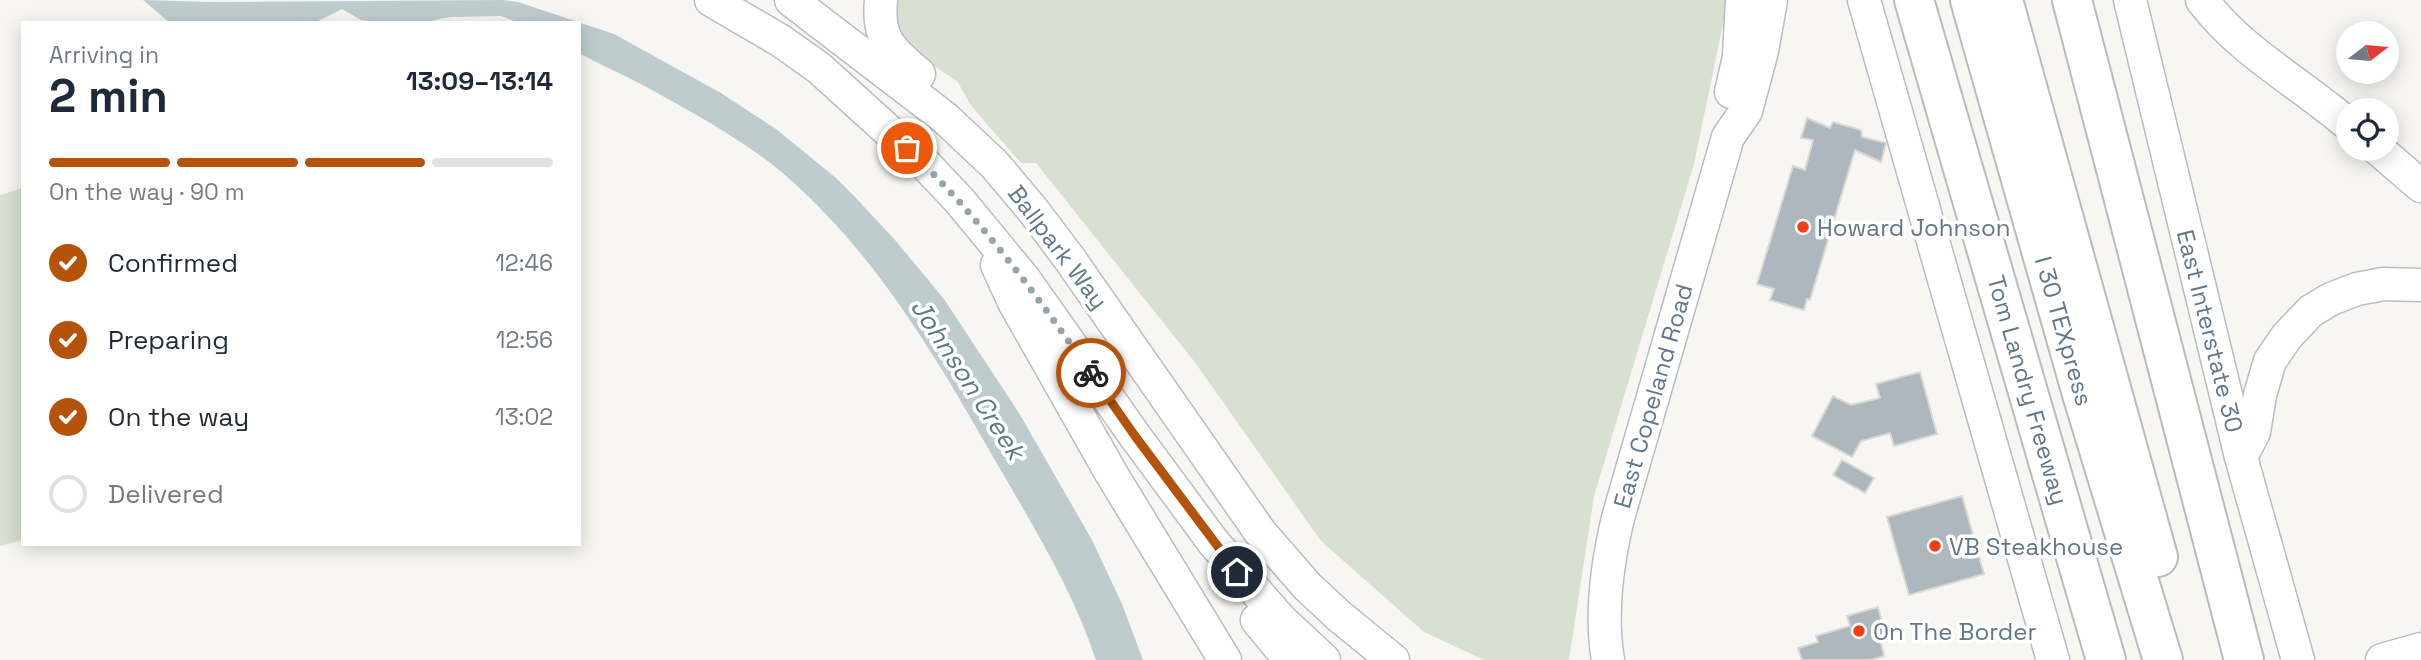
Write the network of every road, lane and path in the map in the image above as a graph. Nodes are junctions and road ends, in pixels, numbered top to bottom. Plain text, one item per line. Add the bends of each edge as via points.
1 (711, 0) edge
2 (791, 0) edge
3 (866, 0) edge
4 (881, 0) edge
5 (1742, 0) edge
6 (1771, 0) edge
7 (1864, 0) edge
8 (1914, 0) edge
9 (1954, 0) edge
10 (2072, 0) edge
11 (2130, 0) edge
12 (2202, 0) edge
13 (1995, 2) edge
14 (829, 18) edge
15 (806, 58) junction
16 (2336, 113) edge
17 (945, 118) junction
18 (1728, 137) junction
19 (2392, 161) edge
20 (2421, 186) edge
21 (978, 222) junction
22 (2421, 285) edge
23 (1135, 436) junction
24 (2241, 457) junction
25 (2421, 649) edge
26 (1225, 660) edge
27 (1290, 660) edge
28 (1324, 660) edge
29 (1393, 660) edge
30 (1608, 660) edge
31 (2053, 660) edge
32 (2106, 660) edge
33 (2145, 660) edge
34 (2163, 660) edge
35 (2189, 660) edge
36 (2244, 660) edge
37 (2298, 660) edge
38 (2382, 660) edge

1 - 15 main road, Ballpark Way
2 - 14 main road, Ballpark Way
3 - 14 main road
4 - 17 main road via 881,26 890,50 938,91
5 - 18 main road, East Copeland Road
6 - 18 main road, East Copeland Road via 1746,111
7 - 31 main road
8 - 32 highway, Tom Landry Freeway
9 - 33 highway
10 - 36 highway
11 - 24 main road, East Interstate 30
12 - 16 main road via 2216,19
13 - 34 highway, I 30 TEXpress via 2086,407
13 - 35 highway, I 30 TEXpress
14 - 15 main road
14 - 17 main road, Ballpark Way
15 - 21 main road, Ballpark Way via 925,164
17 - 29 main road, Ballpark Way via 994,164 1039,218 1260,532 1307,586
18 - 30 main road, East Copeland Road via 1611,545 1605,606
19 - 20 main road
21 - 23 main road, Ballpark Way via 1041,301
21 - 26 main road via 1014,302
22 - 24 main road via 2357,289 2311,311 2270,361 2254,432
23 - 27 main road via 1191,534
23 - 28 main road, Ballpark Way via 1237,572
24 - 37 main road, East Interstate 30
25 - 38 main road

